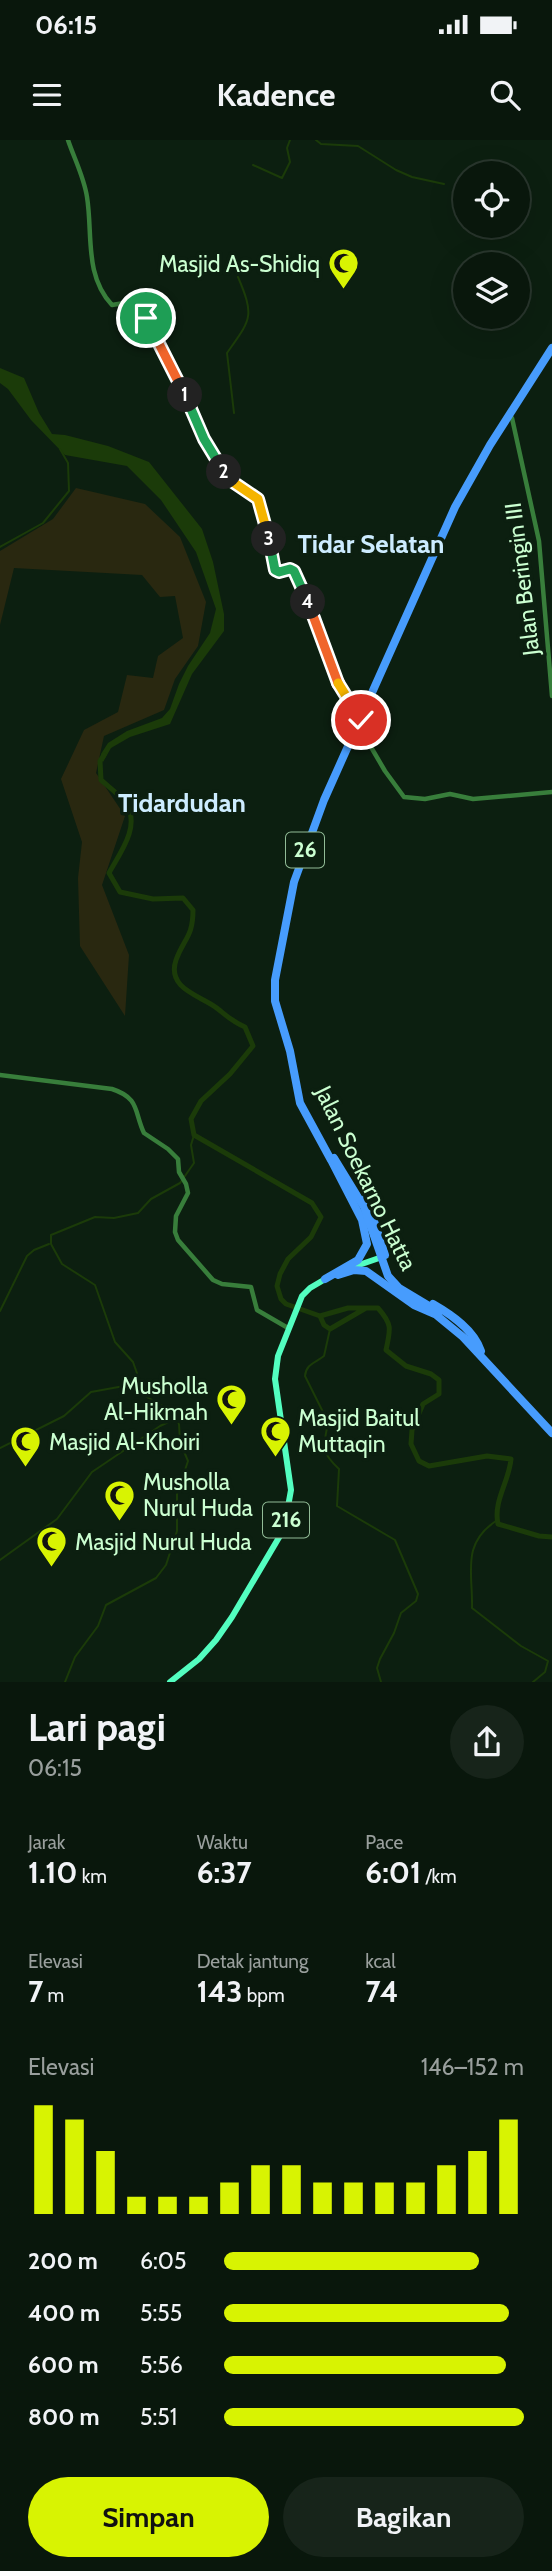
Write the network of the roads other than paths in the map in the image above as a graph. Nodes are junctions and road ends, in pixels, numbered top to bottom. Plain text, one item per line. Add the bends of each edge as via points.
1 (68, 140) edge
2 (552, 348) edge
3 (552, 358) edge
4 (511, 416) junction
5 (377, 689) junction
6 (552, 696) edge
7 (361, 720) junction
8 (361, 730) junction
9 (552, 792) edge
10 (275, 989) junction
11 (0, 1075) edge
12 (331, 1157) junction
13 (385, 1255) junction
14 (325, 1279) junction
15 (412, 1292) joint
16 (437, 1314) junction
17 (290, 1326) junction
18 (481, 1351) junction
19 (506, 1382) junction
20 (552, 1433) edge
21 (170, 1682) edge

1 - 7 street via 86,195 97,282 112,305 141,304 206,444 228,478 259,500 274,569 291,569 297,575 340,687
2 - 4 highway, Jalan Soekarno Hatta / 26
3 - 4 highway, Jalan Soekarno Hatta / 26
4 - 5 highway, Jalan Soekarno Hatta / 26 via 459,510
4 - 6 street, Jalan Beringin III via 541,555
5 - 7 highway, Jalan Soekarno Hatta / 26
5 - 8 highway, Jalan Soekarno Hatta / 26
7 - 10 highway, Jalan Soekarno Hatta / 26 via 296,875
8 - 9 street via 404,797 450,794 473,799
8 - 10 highway, Jalan Soekarno Hatta / 26 via 297,885
10 - 12 highway, Jalan Soekarno Hatta / 26 via 295,1052 304,1101
11 - 17 street via 121,1092 134,1103 144,1133 178,1159 188,1193 175,1221 180,1244 213,1280 251,1287 257,1310
12 - 13 highway via 369,1209
12 - 14 highway via 362,1220 367,1244 358,1260
12 - 16 highway, Jalan Soekarno Hatta / 26, bridge via 364,1216 383,1278
13 - 14 main road, 216
13 - 15 main road via 392,1275
14 - 16 highway via 366,1271 414,1305
14 - 17 main road, 216 via 306,1291
15 - 18 highway via 456,1319
16 - 18 highway, 26
16 - 19 highway, 26
17 - 21 main road, 216 via 275,1371 291,1490 284,1529 216,1640
18 - 19 highway, 26
19 - 20 highway, 26

